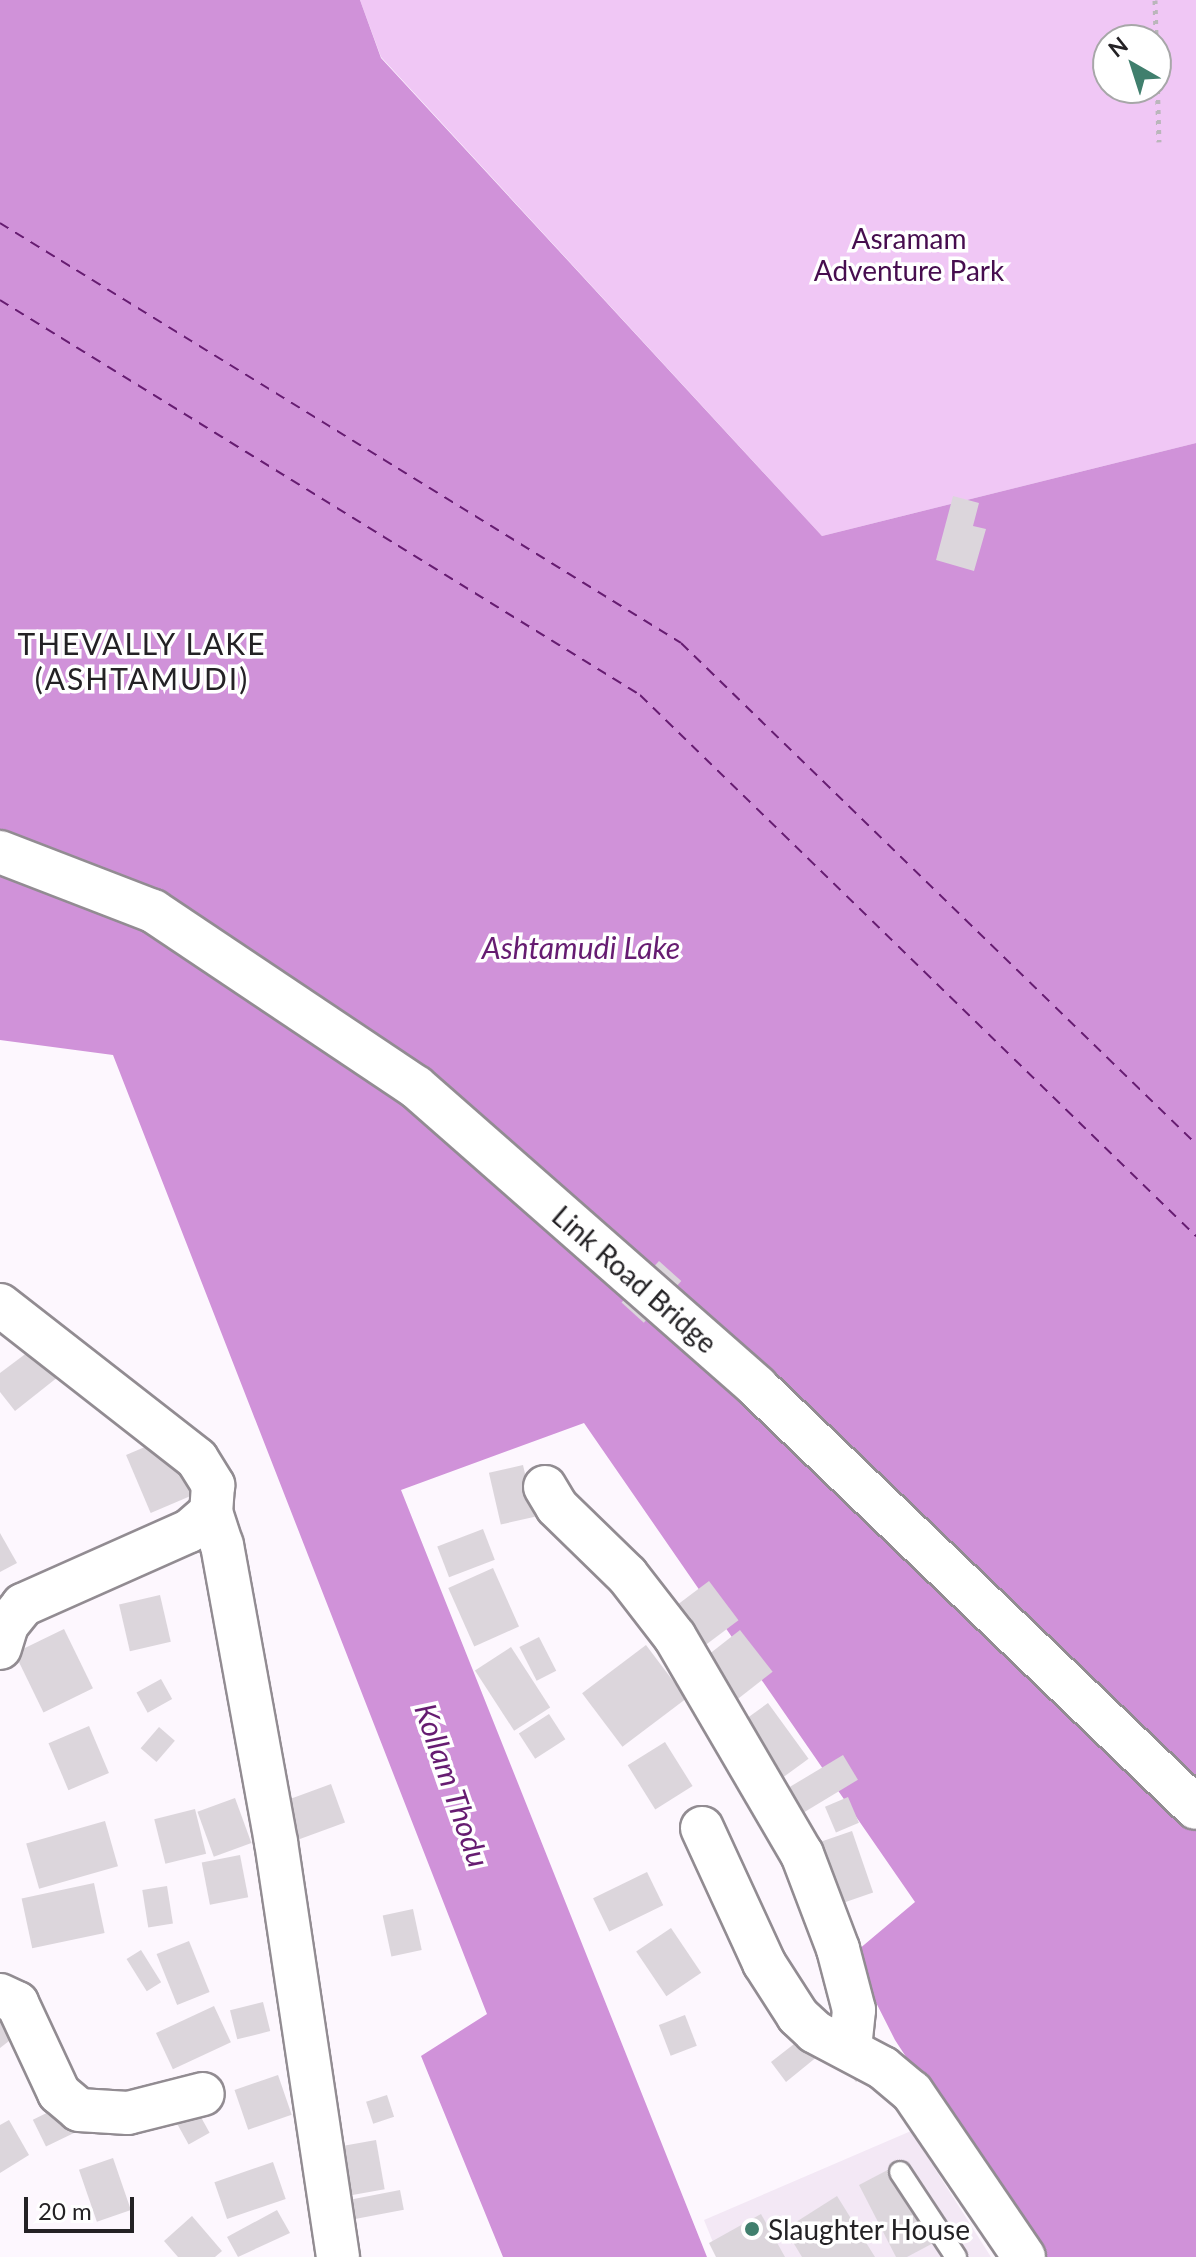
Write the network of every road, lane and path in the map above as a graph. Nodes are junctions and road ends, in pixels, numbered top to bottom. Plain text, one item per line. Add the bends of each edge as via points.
1 (1155, 0) edge
2 (1159, 142) dead end
3 (0, 852) edge
4 (0, 1305) edge
5 (545, 1487) dead end
6 (211, 1512) junction
7 (0, 1648) edge
8 (1196, 1808) edge
9 (702, 1828) dead end
10 (0, 1995) edge
11 (850, 2049) junction
12 (203, 2094) dead end
13 (900, 2172) dead end
14 (338, 2257) edge
15 (956, 2257) edge
16 (1024, 2257) edge

1 - 2 path
3 - 8 street, Link Road Bridge via 153,911 416,1087 757,1387
4 - 6 street via 197,1459 213,1485
5 - 11 street via 557,1507 627,1575 675,1637 802,1854 838,1949 854,2010
6 - 7 street via 189,1531 23,1605 7,1625
6 - 14 street via 225,1559 276,1842
9 - 11 street via 764,1963 798,2016 815,2032
10 - 12 street via 17,2003 59,2093 79,2110 128,2113
11 - 16 street via 912,2092
13 - 15 lane

